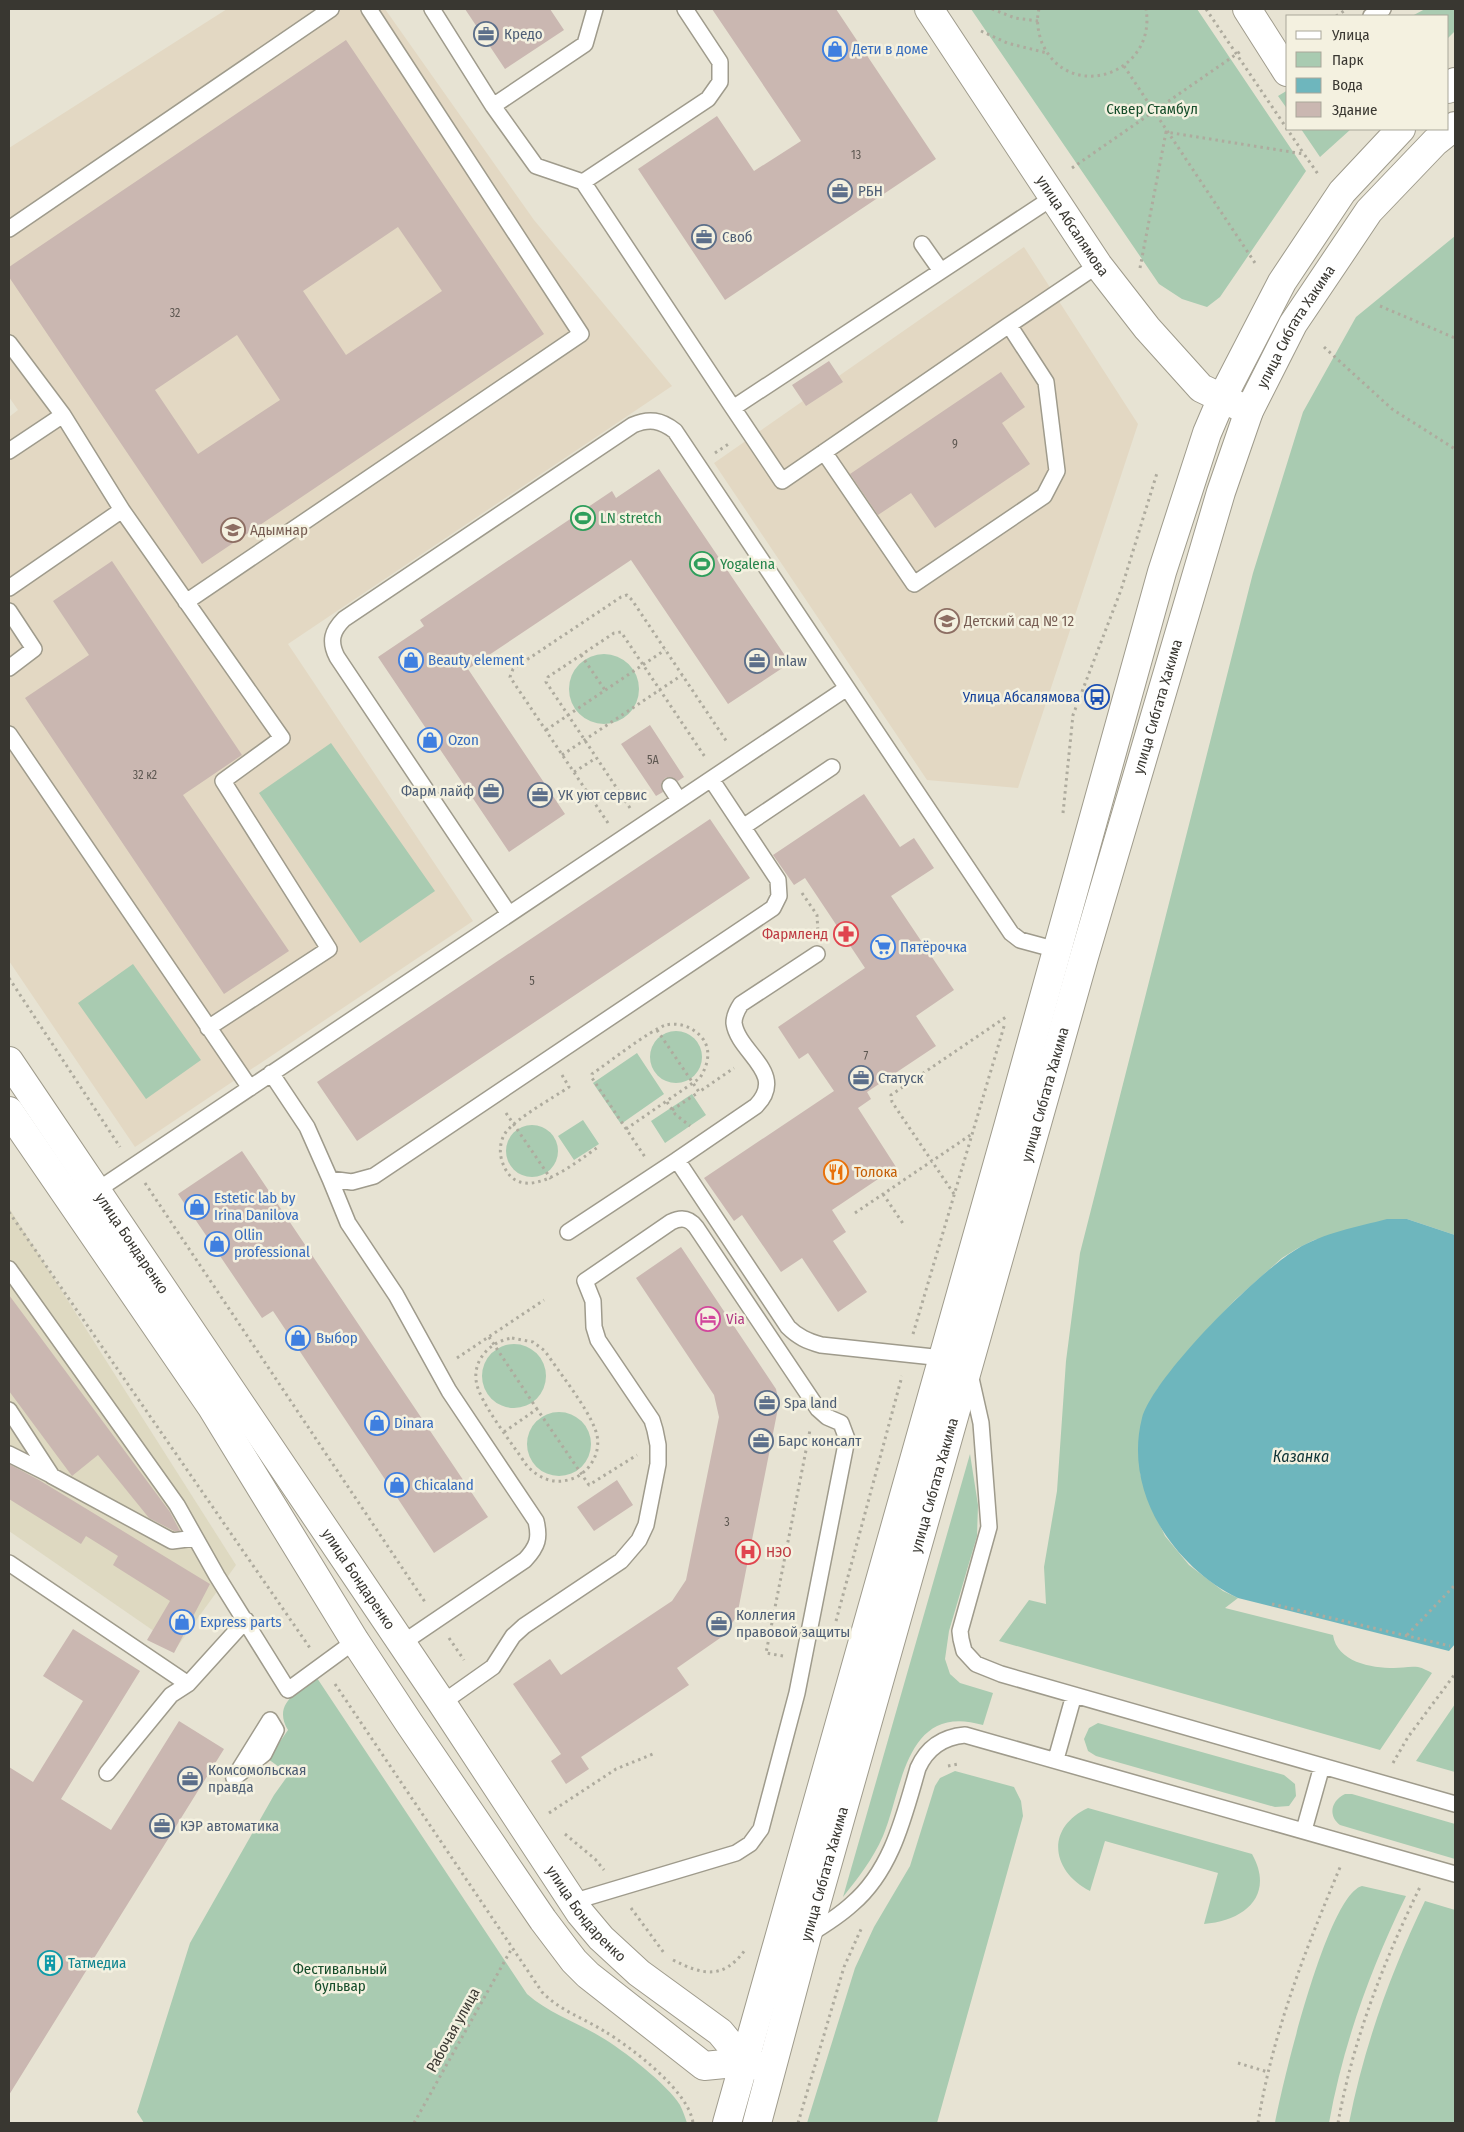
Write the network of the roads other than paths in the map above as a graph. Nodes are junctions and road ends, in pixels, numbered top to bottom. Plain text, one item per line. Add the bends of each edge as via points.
1 (331, 9) edge
2 (370, 9) edge
3 (432, 9) edge
4 (595, 9) edge
5 (685, 9) edge
6 (929, 9) edge
7 (1247, 9) edge
8 (1286, 68) edge
9 (493, 106) junction
10 (1455, 126) edge
11 (1400, 130) edge
12 (584, 182) junction
13 (1052, 198) junction
14 (9, 229) edge
15 (922, 244) dead end
16 (1098, 265) junction
17 (940, 271) junction
18 (1009, 325) junction
19 (9, 343) edge
20 (1222, 398) junction
21 (733, 408) junction
22 (1249, 411) junction
23 (63, 415) junction
24 (9, 451) edge
25 (824, 452) junction
26 (122, 510) junction
27 (9, 588) edge
28 (186, 602) junction
29 (9, 611) edge
30 (9, 668) edge
31 (847, 688) junction
32 (9, 734) edge
33 (832, 768) dead end
34 (714, 777) junction
35 (670, 786) dead end
36 (679, 800) junction
37 (743, 828) junction
38 (509, 914) junction
39 (1057, 950) junction
40 (817, 954) dead end
41 (208, 1028) junction
42 (9, 1061) edge
43 (271, 1073) junction
44 (250, 1088) junction
45 (9, 1111) edge
46 (677, 1160) junction
47 (330, 1179) junction
48 (96, 1191) junction
49 (568, 1232) dead end
50 (9, 1269) edge
51 (955, 1360) junction
52 (9, 1410) edge
53 (9, 1454) edge
54 (52, 1476) junction
55 (196, 1538) junction
56 (9, 1563) edge
57 (246, 1620) junction
58 (355, 1641) junction
59 (400, 1644) junction
60 (188, 1684) junction
61 (1074, 1695) junction
62 (442, 1703) junction
63 (1056, 1759) junction
64 (1322, 1766) junction
65 (107, 1773) dead end
66 (1455, 1804) edge
67 (1304, 1830) junction
68 (1455, 1874) edge
69 (572, 1902) junction
70 (807, 1936) junction
71 (757, 2066) junction
72 (727, 2123) edge
73 (757, 2123) edge

1 - 14 lane
2 - 28 lane via 581,334
3 - 9 lane
4 - 9 lane via 585,44
5 - 12 lane via 720,62 720,82 708,99
6 - 13 main road, улица Абсалямова
7 - 8 main road
9 - 12 lane via 536,166
10 - 22 main road, улица Сибгата Хакима via 1369,211 1293,324
11 - 20 main road, улица Сибгата Хакима via 1342,192 1288,274
12 - 21 lane
13 - 16 main road, улица Абсалямова
13 - 17 lane
15 - 17 lane
16 - 18 lane
16 - 20 main road, улица Абсалямова via 1147,328 1201,388
17 - 21 lane
18 - 25 lane
18 - 25 lane via 1046,382 1057,471 1044,496 914,584
19 - 23 lane
20 - 22 main road, улица Абсалямова
20 - 39 main road, улица Сибгата Хакима via 1207,433 1162,572
21 - 25 lane via 782,481
22 - 51 main road, улица Сибгата Хакима via 1221,492 1100,900
23 - 24 lane
23 - 26 lane
26 - 27 lane
26 - 28 lane
28 - 41 lane via 282,738 223,781 329,949
29 - 30 lane via 34,649
31 - 34 lane
31 - 38 lane via 675,431 652,420 633,425 344,619 335,628 332,638 337,657
31 - 39 lane via 1011,933 1020,940
32 - 41 lane
33 - 37 lane
34 - 36 lane
34 - 37 lane
35 - 36 lane
36 - 38 lane
37 - 47 lane via 778,880 779,896 773,908 374,1176 352,1182
38 - 43 lane
39 - 51 main road, улица Сибгата Хакима
40 - 46 lane via 741,1004 735,1015 734,1024 764,1072 766,1081 762,1100
41 - 44 lane
42 - 48 main road, улица Бондаренко
43 - 44 lane
43 - 47 lane via 307,1127
44 - 48 lane
45 - 58 main road, улица Бондаренко via 211,1406
46 - 49 lane
46 - 51 lane via 796,1335 821,1345
47 - 59 lane via 348,1223 400,1301 437,1371 536,1520 539,1536 536,1548 525,1560
48 - 59 main road, улица Бондаренко
50 - 55 lane via 177,1505
51 - 61 lane via 981,1423 989,1527 960,1631 964,1651 976,1664
51 - 70 main road, улица Сибгата Хакима
51 - 71 main road, улица Сибгата Хакима
52 - 54 lane
53 - 54 lane
54 - 55 lane via 172,1541
55 - 57 lane
56 - 60 lane
57 - 58 lane via 288,1690
57 - 60 lane
58 - 71 main road, улица Бондаренко via 543,1920 580,1968 704,2066
59 - 62 main road, улица Бондаренко
60 - 65 lane via 171,1695
61 - 63 lane
61 - 64 lane
62 - 69 main road, улица Бондаренко
62 - 69 lane via 493,1667 524,1626 632,1551 646,1525 658,1464 658,1440 652,1420 598,1340 593,1301 584,1284 588,1277 676,1219 688,1220 696,1227 815,1404 844,1428 846,1439 797,1693 761,1828 750,1844 736,1853
63 - 67 lane
63 - 70 lane via 970,1734 945,1740 928,1752 918,1768 899,1831 883,1867 853,1904
64 - 66 lane
64 - 67 lane
67 - 68 lane
69 - 71 main road, улица Бондаренко via 610,1947 639,1973 720,2032
70 - 71 main road, улица Сибгата Хакима
71 - 72 main road, улица Сибгата Хакима
71 - 73 main road, улица Сибгата Хакима

